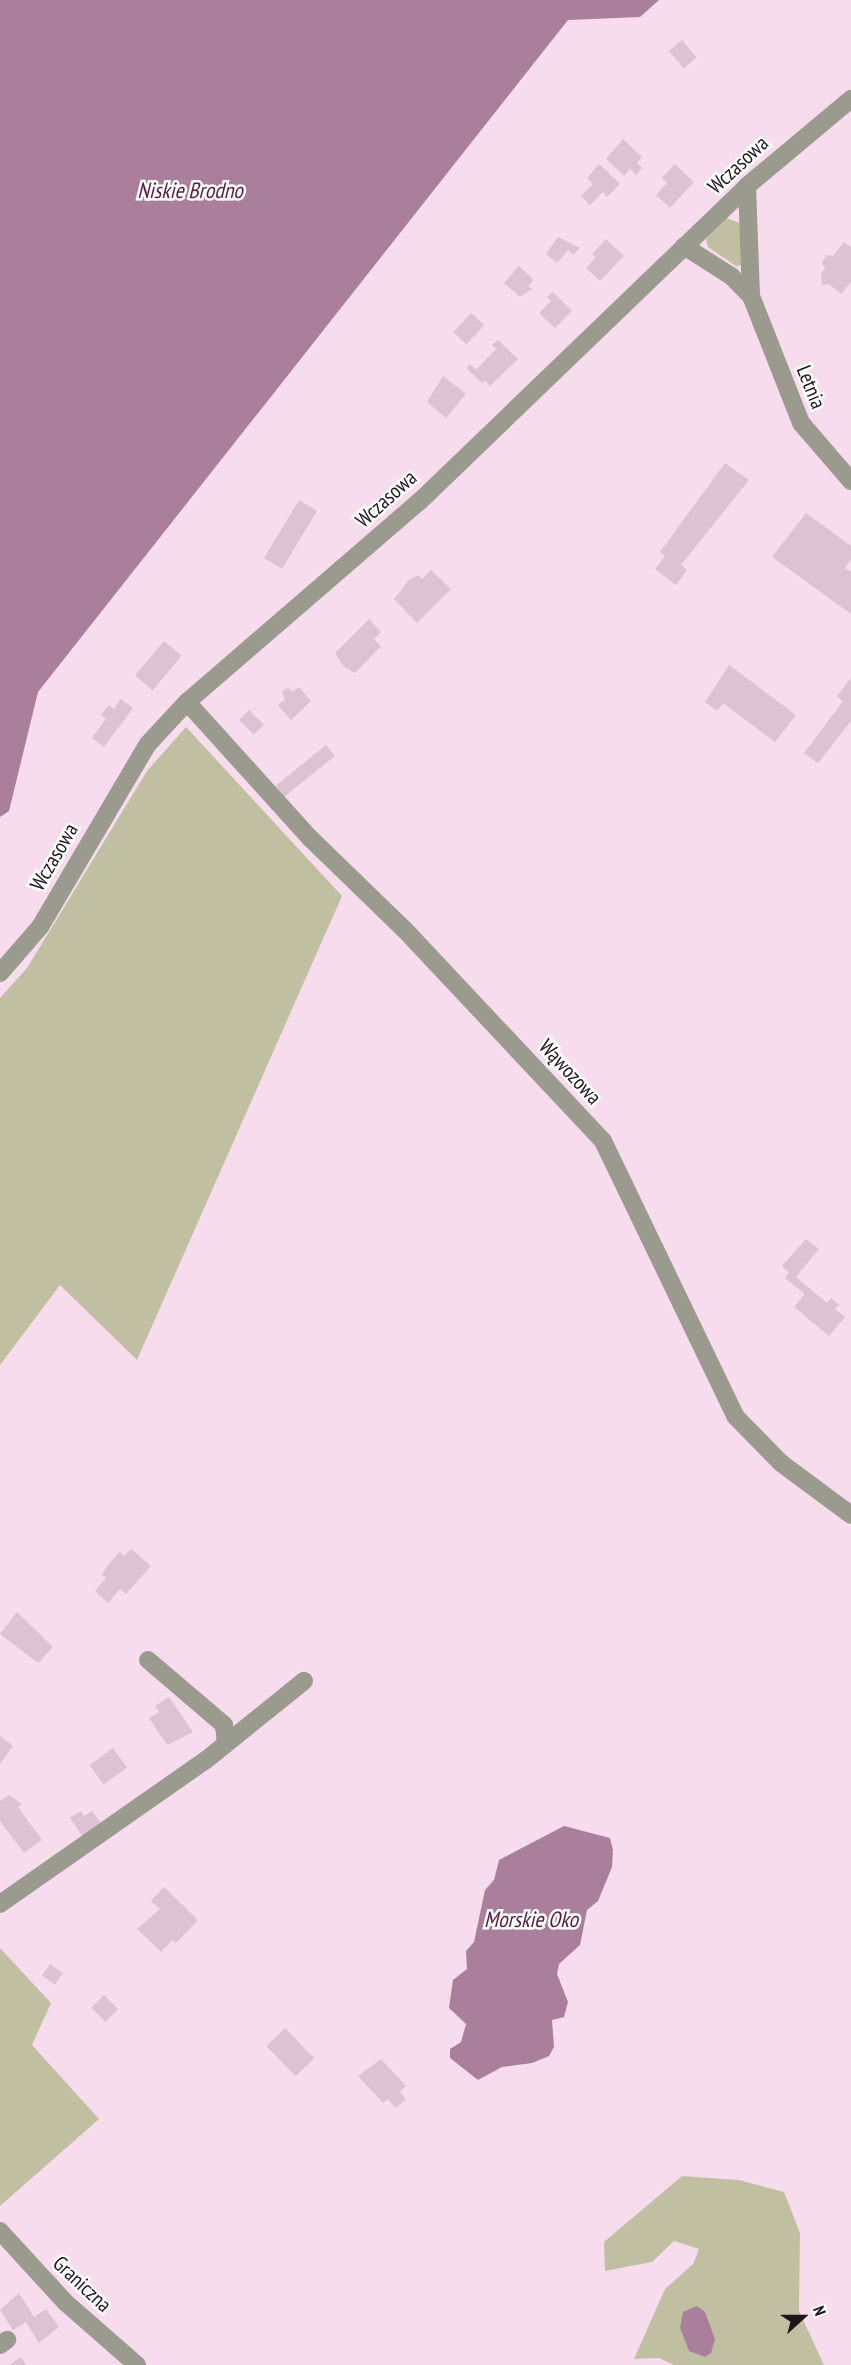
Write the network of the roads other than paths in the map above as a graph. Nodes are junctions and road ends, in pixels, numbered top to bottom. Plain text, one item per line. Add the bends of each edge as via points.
1 (851, 99) edge
2 (747, 186) junction
3 (684, 246) junction
4 (751, 297) junction
5 (851, 482) edge
6 (187, 702) junction
7 (0, 973) edge
8 (851, 1515) edge
9 (148, 1660) dead end
10 (304, 1681) dead end
11 (226, 1744) junction
12 (0, 1904) edge
13 (0, 2231) edge
14 (130, 2363) edge

1 - 2 street, Wczasowa
2 - 3 street, Wczasowa
2 - 4 street, Letnia
3 - 4 street, Letnia via 731,276
3 - 6 street, Wczasowa via 419,502
4 - 5 street, Letnia via 801,423
6 - 7 street, Wczasowa via 148,744 40,927
6 - 8 street, Wąwozowa via 310,838 404,929 603,1141 736,1417 781,1463
9 - 11 street via 224,1725
10 - 11 street
11 - 12 street
13 - 14 street, Graniczna via 65,2302

